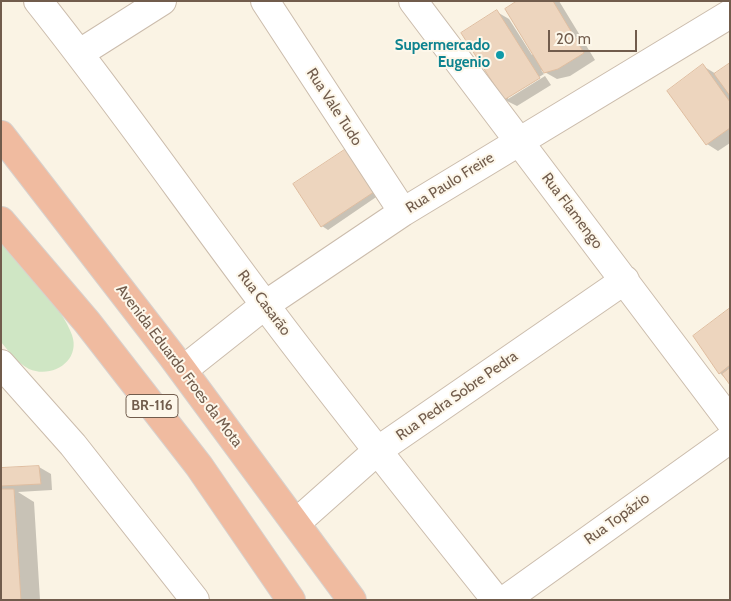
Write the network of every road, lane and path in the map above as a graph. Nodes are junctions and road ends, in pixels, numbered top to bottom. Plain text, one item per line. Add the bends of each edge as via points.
1 (38, 1) edge
2 (162, 1) edge
3 (265, 1) edge
4 (413, 1) edge
5 (730, 14) edge
6 (80, 53) junction
7 (1, 135) edge
8 (519, 141) junction
9 (403, 212) junction
10 (1, 221) edge
11 (625, 280) junction
12 (265, 305) junction
13 (1, 364) edge
14 (183, 370) junction
15 (730, 421) edge
16 (730, 439) edge
17 (377, 451) junction
18 (296, 523) junction
19 (195, 600) edge
20 (291, 600) edge
21 (352, 600) edge
22 (496, 600) edge
23 (505, 600) edge

1 - 6 street, Rua Casarão
2 - 6 street
3 - 9 street, Rua Vale Tudo
4 - 8 street, Rua Flamengo
5 - 8 street, Rua Paulo Freire
6 - 12 street, Rua Casarão
7 - 14 highway, Avenida Eduardo Froes da Mota
8 - 9 street, Rua Paulo Freire
8 - 11 street, Rua Flamengo
9 - 12 street, Rua Paulo Freire
10 - 20 highway, BR-116 via 87,322 199,466
11 - 15 street, Rua Flamengo
11 - 17 street, Rua Pedra Sobre Pedra
12 - 14 street, Rua Paulo Freire
12 - 17 street, Rua Casarão
13 - 19 street via 73,445
14 - 18 highway, Avenida Eduardo Froes da Mota
16 - 23 street, Rua Topázio
17 - 18 street, Rua Pedra Sobre Pedra
17 - 22 street, Rua Casarão
18 - 21 highway, Avenida Eduardo Froes da Mota

